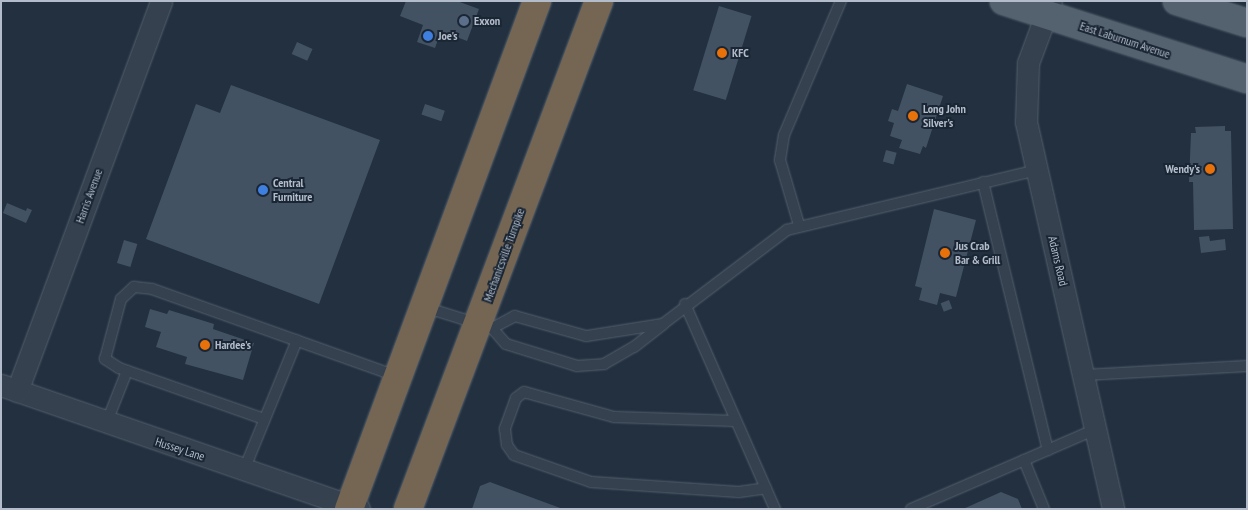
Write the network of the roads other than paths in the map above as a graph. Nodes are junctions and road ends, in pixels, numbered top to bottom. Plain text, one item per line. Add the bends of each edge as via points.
1 (161, 1) edge
2 (537, 1) edge
3 (599, 1) edge
4 (841, 1) edge
5 (1004, 1) edge
6 (1177, 1) edge
7 (1048, 8) edge
8 (1247, 23) edge
9 (1247, 79) edge
10 (1037, 170) junction
11 (983, 182) junction
12 (799, 225) junction
13 (685, 304) junction
14 (423, 307) junction
15 (662, 324) junction
16 (485, 327) junction
17 (297, 340) junction
18 (1247, 366) edge
19 (127, 371) junction
20 (1085, 375) junction
21 (398, 376) junction
22 (9, 388) edge
23 (264, 418) junction
24 (736, 421) junction
25 (106, 424) junction
26 (1096, 430) junction
27 (1048, 450) junction
28 (1024, 460) junction
29 (244, 470) junction
30 (766, 488) junction
31 (353, 508) edge
32 (408, 509) edge
33 (775, 509) edge
34 (911, 509) edge
35 (1044, 509) edge
36 (1113, 509) edge

1 - 22 street, Harris Avenue
2 - 14 highway
3 - 16 highway, Mechanicsville Turnpike
4 - 12 lane via 784,135 780,160
5 - 7 main road, East Laburnum Avenue
6 - 8 main road
7 - 9 main road, East Laburnum Avenue
7 - 10 street, Adams Road via 1028,62 1025,94 1026,122
10 - 11 lane
10 - 20 street, Adams Road
11 - 12 lane
11 - 27 lane
12 - 13 lane via 786,230
13 - 15 lane
13 - 24 lane
14 - 16 lane
14 - 21 highway
15 - 16 lane via 586,336 515,316
15 - 16 lane via 634,347 604,364 577,366 506,344
16 - 32 highway, Mechanicsville Turnpike
17 - 19 lane via 152,288 134,287 121,299 106,346 105,359
17 - 21 lane
17 - 23 lane
18 - 20 lane
19 - 23 lane
19 - 25 lane
20 - 26 street, Adams Road
21 - 31 highway
22 - 25 street, Hussey Lane
23 - 29 lane
24 - 30 lane
24 - 30 lane via 614,417 524,392 516,398 505,429 507,445 514,455 591,482 739,492
25 - 29 street, Hussey Lane
26 - 27 lane
26 - 36 street, Adams Road
27 - 28 lane
28 - 34 lane
28 - 35 lane
29 - 31 street, Hussey Lane
30 - 33 lane

